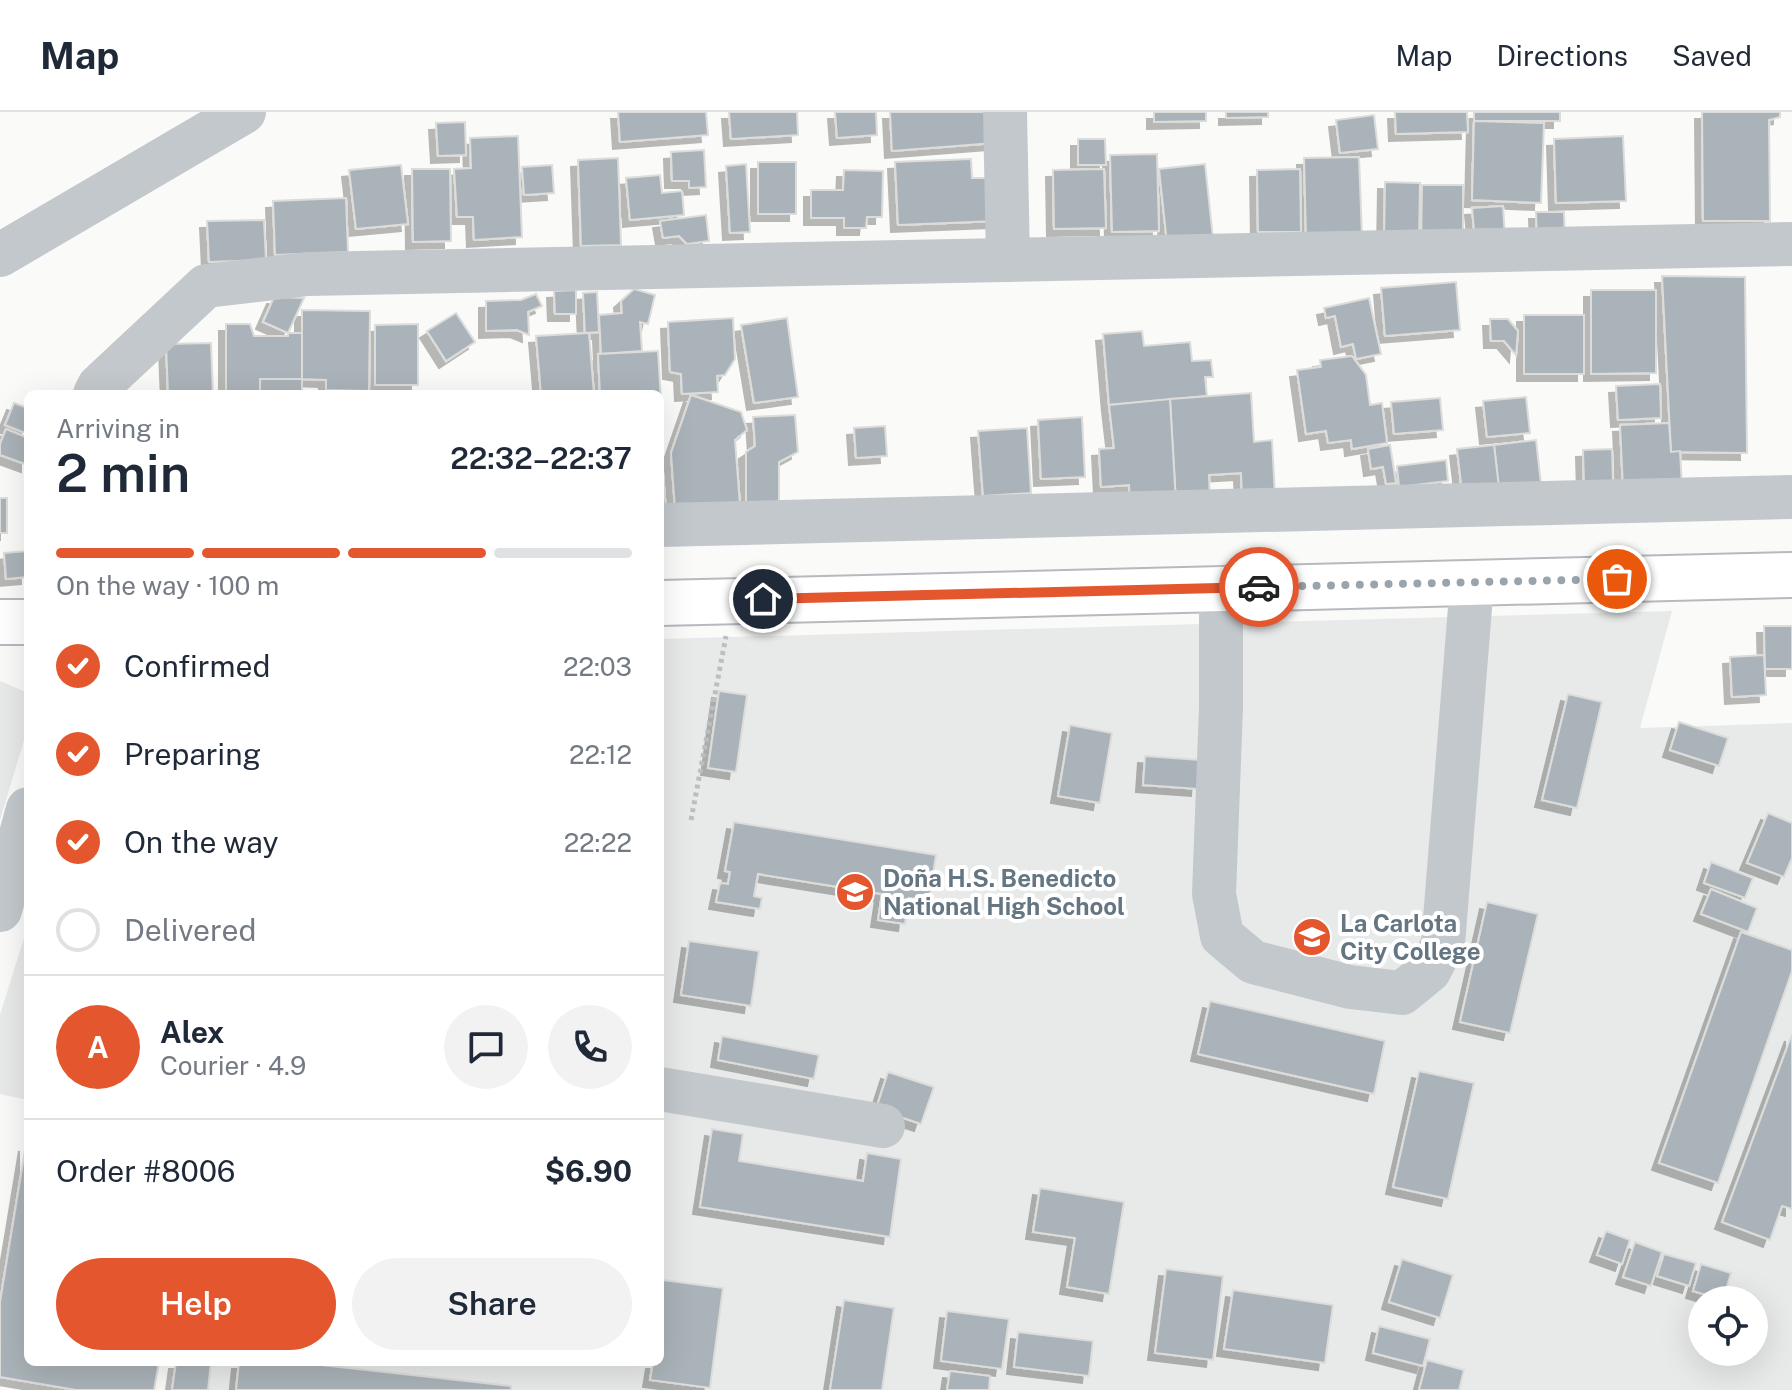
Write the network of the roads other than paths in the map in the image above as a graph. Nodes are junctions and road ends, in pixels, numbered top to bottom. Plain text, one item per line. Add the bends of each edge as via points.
1 (244, 112) edge
2 (1005, 112) edge
3 (1792, 244) edge
4 (0, 255) edge
5 (1008, 260) junction
6 (97, 390) edge
7 (1792, 497) edge
8 (664, 525) edge
9 (1792, 575) edge
10 (1472, 583) junction
11 (1221, 588) junction
12 (664, 603) edge
13 (0, 622) edge
14 (24, 622) edge
15 (24, 823) edge
16 (0, 910) edge
17 (664, 1090) edge
18 (883, 1126) dead end

1 - 4 street
2 - 5 street
3 - 5 street
5 - 6 street via 308,274 206,286
7 - 8 street
9 - 10 main road
10 - 11 main road
10 - 11 street via 1443,944 1429,971 1402,993 1350,987 1253,962 1222,936 1214,894
11 - 12 main road
13 - 14 main road
15 - 16 street
17 - 18 street

